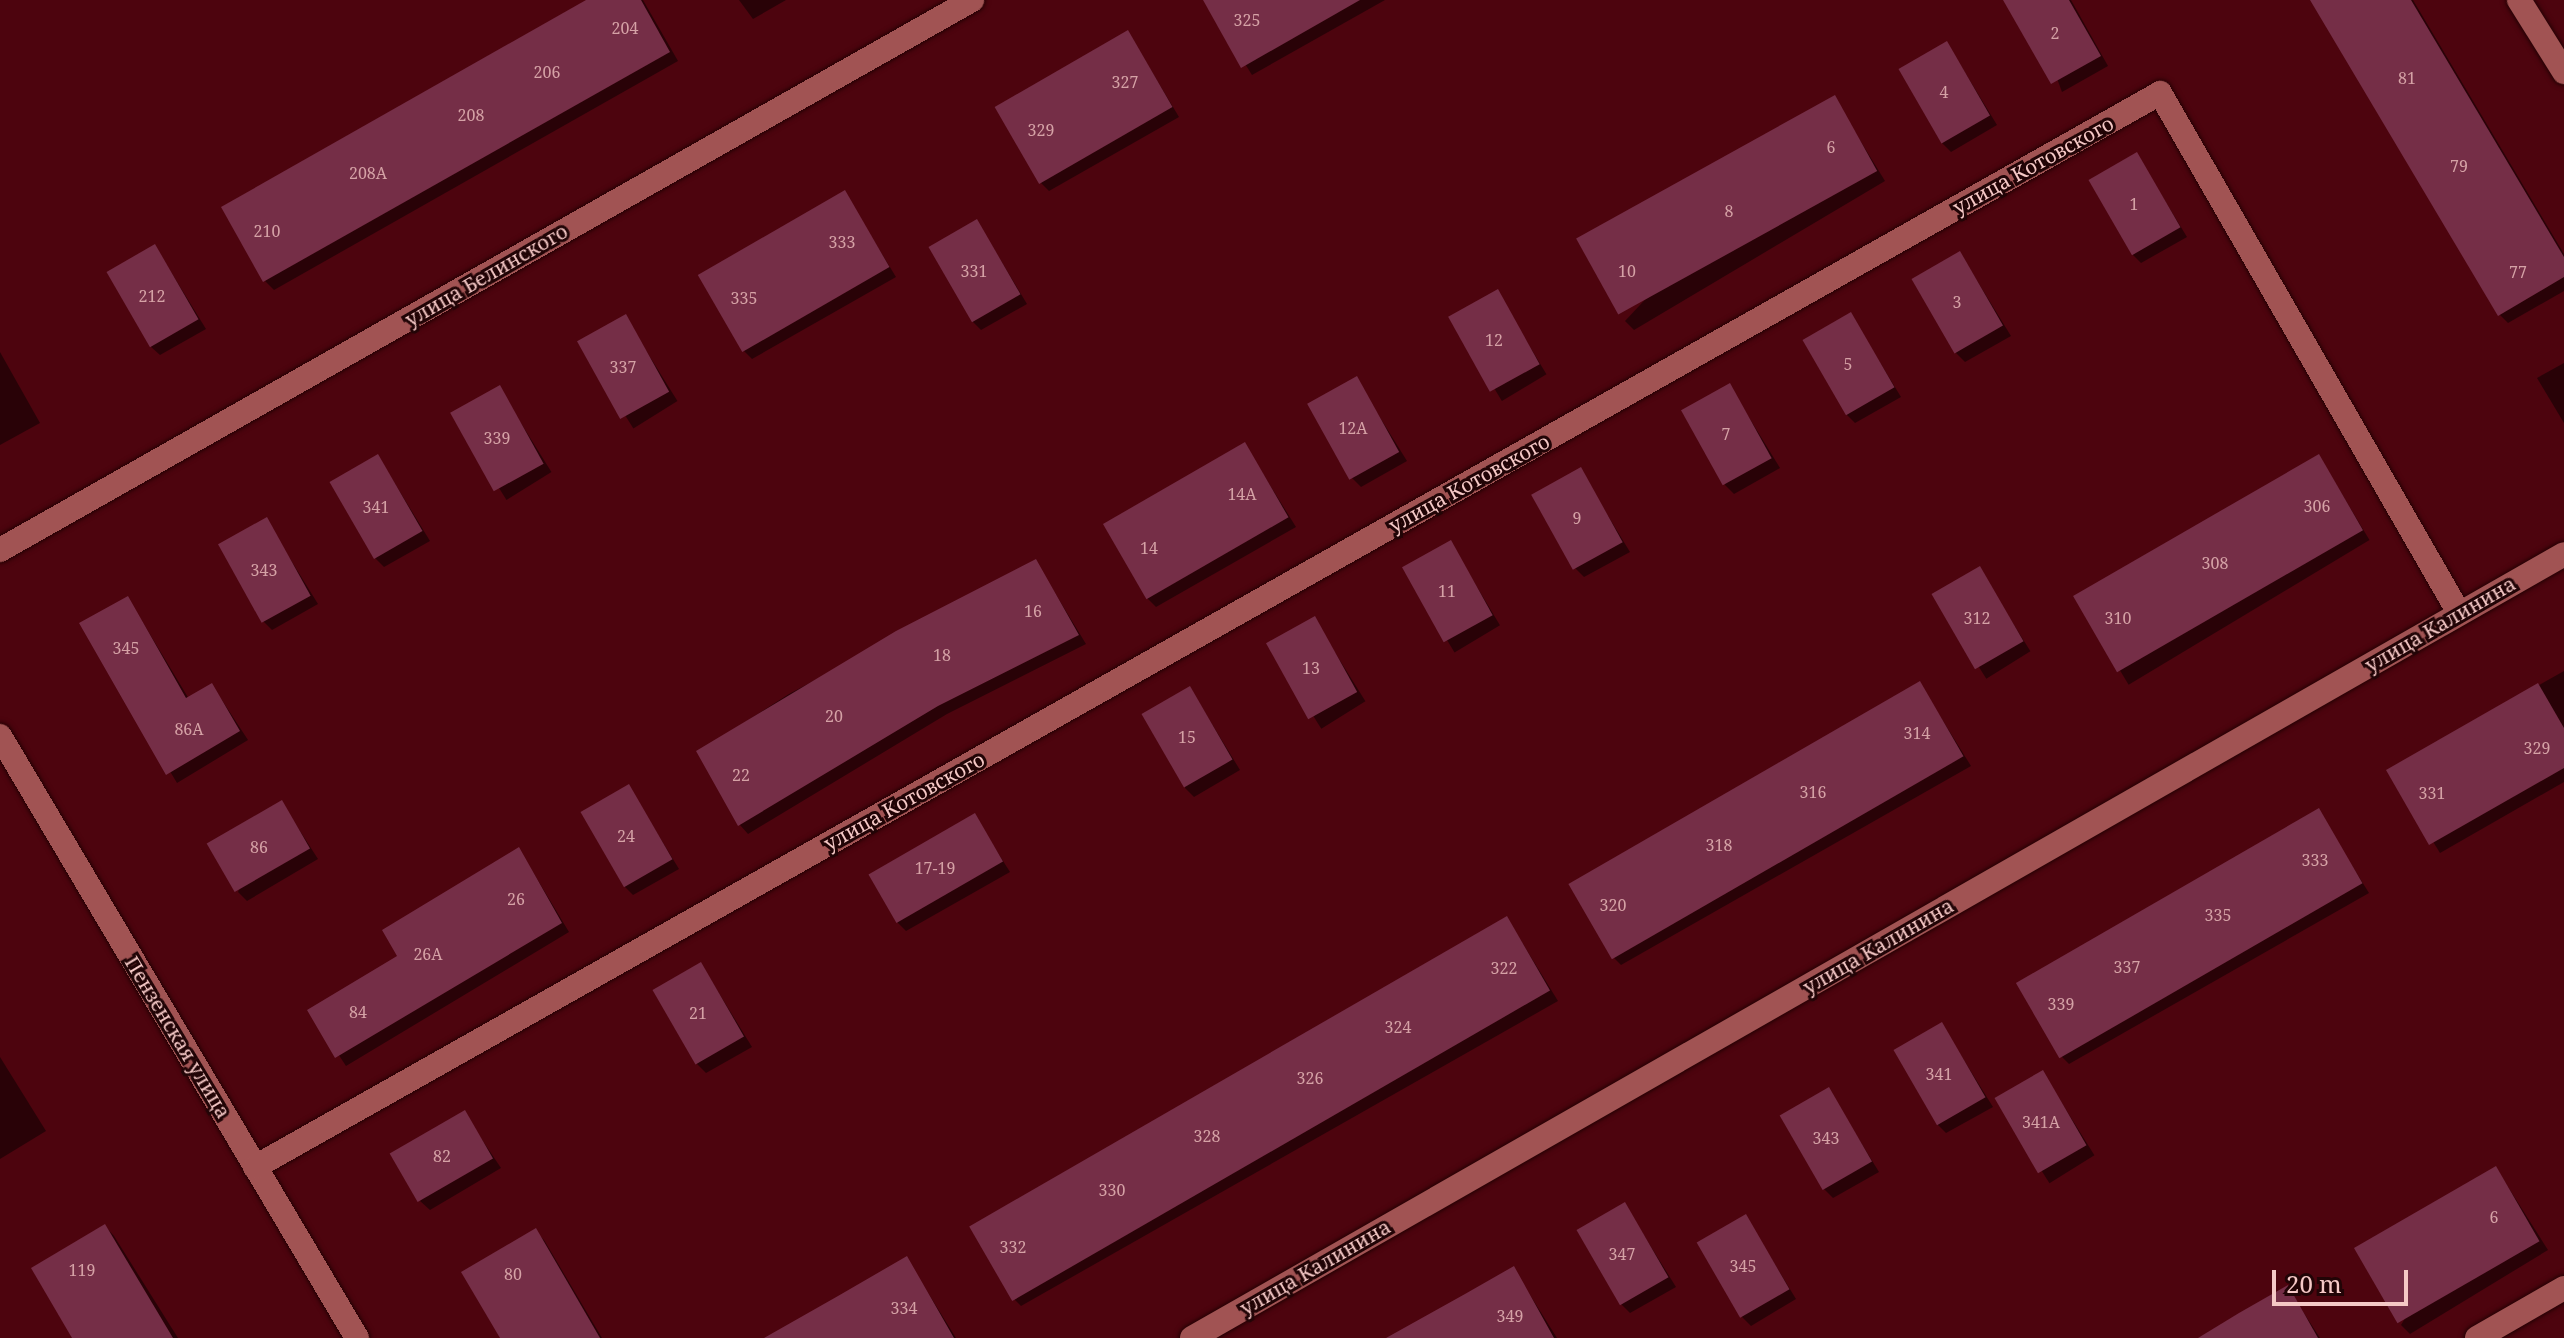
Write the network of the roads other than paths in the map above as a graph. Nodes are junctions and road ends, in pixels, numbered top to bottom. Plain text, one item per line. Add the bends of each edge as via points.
1 (972, 0) edge
2 (2519, 0) edge
3 (2564, 72) edge
4 (0, 550) edge
5 (2564, 554) edge
6 (2459, 613) junction
7 (0, 736) edge
8 (255, 1167) junction
9 (2564, 1288) edge
10 (357, 1338) edge
11 (1192, 1338) edge
12 (2477, 1338) edge

1 - 4 street, улица Белинского
2 - 3 street
5 - 6 street, улица Калинина
6 - 8 street, улица Котовского via 2160,93
6 - 11 street, улица Калинина
7 - 8 street, Пензенская улица
8 - 10 street, Пензенская улица
9 - 12 street

